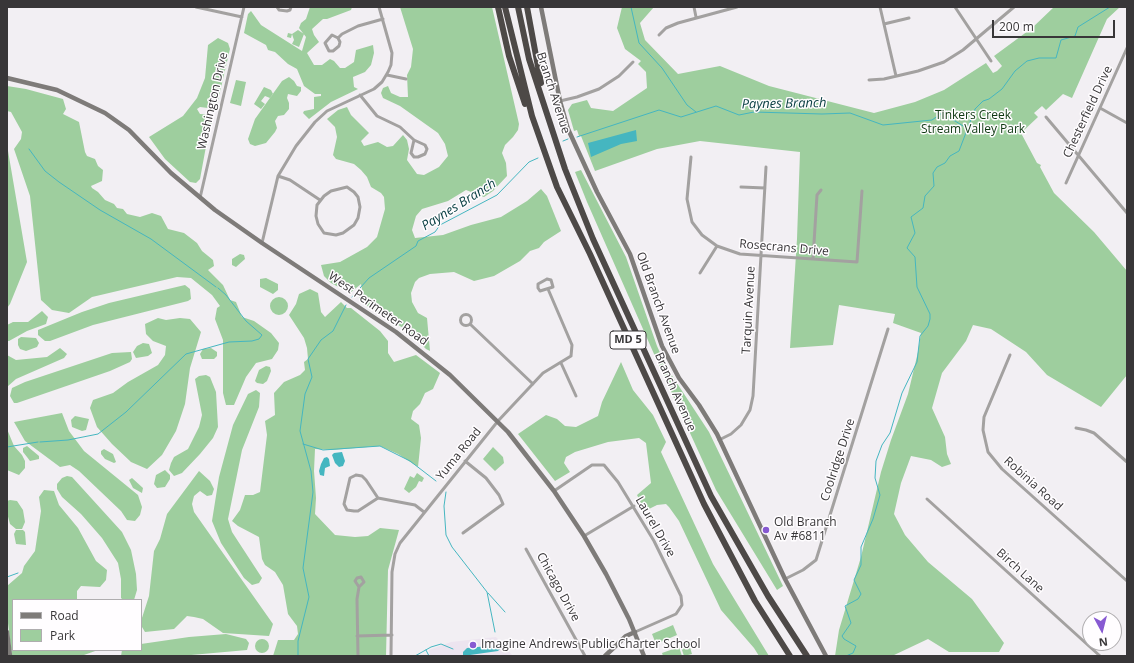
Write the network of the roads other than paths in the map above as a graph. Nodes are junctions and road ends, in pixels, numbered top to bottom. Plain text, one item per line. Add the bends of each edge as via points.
1 (196, 7) edge
2 (244, 7) edge
3 (277, 7) edge
4 (291, 7) edge
5 (379, 7) edge
6 (498, 7) edge
7 (505, 7) edge
8 (518, 7) edge
9 (527, 7) edge
10 (541, 7) edge
11 (694, 7) edge
12 (738, 7) edge
13 (880, 7) edge
14 (955, 7) edge
15 (1014, 7) edge
16 (696, 16) junction
17 (242, 18) junction
18 (910, 18) dead end
19 (383, 19) junction
20 (884, 24) junction
21 (659, 35) dead end
22 (338, 38) junction
23 (976, 39) junction
24 (1127, 48) edge
25 (991, 61) dead end
26 (633, 62) dead end
27 (387, 75) junction
28 (896, 76) junction
29 (7, 78) edge
30 (406, 79) dead end
31 (869, 80) dead end
32 (360, 95) junction
33 (560, 101) junction
34 (1100, 108) junction
35 (547, 112) junction
36 (1046, 117) dead end
37 (1127, 123) edge
38 (414, 140) junction
39 (543, 151) junction
40 (1078, 156) junction
41 (691, 157) dead end
42 (766, 167) dead end
43 (278, 176) junction
44 (1066, 183) dead end
45 (741, 187) dead end
46 (765, 188) junction
47 (820, 190) dead end
48 (862, 191) dead end
49 (200, 198) junction
50 (320, 200) junction
51 (1127, 213) edge
52 (262, 243) junction
53 (717, 246) junction
54 (762, 257) junction
55 (813, 259) junction
56 (700, 273) dead end
57 (548, 290) junction
58 (470, 324) dead end
59 (888, 329) dead end
60 (1010, 355) dead end
61 (561, 363) junction
62 (533, 384) junction
63 (576, 396) dead end
64 (498, 421) junction
65 (1076, 428) dead end
66 (719, 440) junction
67 (465, 461) junction
68 (1127, 462) edge
69 (554, 491) junction
70 (378, 498) junction
71 (927, 499) dead end
72 (634, 506) junction
73 (424, 512) junction
74 (462, 533) dead end
75 (584, 536) junction
76 (526, 549) dead end
77 (785, 579) junction
78 (1127, 581) edge
79 (359, 587) dead end
80 (7, 632) edge
81 (634, 632) junction
82 (392, 635) junction
83 (357, 636) junction
84 (10, 656) edge
85 (358, 656) edge
86 (391, 656) edge
87 (585, 656) edge
88 (605, 656) edge
89 (644, 656) edge
90 (790, 656) edge
91 (807, 656) edge
92 (826, 656) edge
93 (1100, 656) edge

1 - 17 street
2 - 17 street, Washington Drive
3 - 4 street via 279,10 287,11
5 - 19 street
6 - 39 highway via 509,56
7 - 39 highway, Branch Avenue / MD 5 via 528,103
8 - 35 highway, Branch Avenue / MD 5 via 530,59
9 - 35 highway
10 - 33 street, Old Branch Avenue
11 - 16 street
12 - 16 street
13 - 20 street
14 - 23 street
15 - 23 street
16 - 21 street via 672,25
17 - 49 street, Washington Drive
18 - 20 street
19 - 22 street via 358,26
19 - 27 street via 392,53
20 - 28 street
22 - 22 street via 340,46 329,51 325,42 332,36
23 - 25 street
23 - 28 street via 944,62
24 - 34 street, Chesterfield Drive
26 - 33 street via 619,76 599,89
27 - 30 street
27 - 32 street via 378,86
28 - 31 street
29 - 49 street, West Perimeter Road via 57,90 105,113 129,130
32 - 38 street via 378,116 400,127
32 - 43 street via 334,106 320,116 291,152
33 - 66 street, Old Branch Avenue via 568,129 583,164 630,254 666,355
34 - 37 street
34 - 40 street, Chesterfield Drive
35 - 91 highway, Branch Avenue / MD 5 via 580,209 700,474 746,559
36 - 40 street
38 - 38 street via 412,154 418,158 425,154 427,149 425,145
39 - 90 highway, Branch Avenue / MD 5 via 557,187 704,504 755,601
40 - 44 street, Chesterfield Drive
40 - 51 street
41 - 53 street, Rosecrans Drive via 687,199 690,216 698,231
42 - 46 street, Tarquin Avenue
43 - 50 street via 290,180
43 - 52 street
45 - 46 street
46 - 54 street, Tarquin Avenue
47 - 55 street via 817,195
48 - 55 street, Rosecrans Drive via 857,262
49 - 52 street, West Perimeter Road
50 - 50 street via 337,188 352,190 358,198 360,207 354,225 344,233 324,233 316,216
52 - 64 street, West Perimeter Road via 408,340 450,375
53 - 54 street, Rosecrans Drive via 736,253
53 - 56 street
54 - 55 street, Rosecrans Drive
54 - 66 street, Tarquin Avenue via 752,401 739,428
57 - 57 street via 554,286 550,279 538,284 540,291
57 - 61 street, Yuma Road via 573,349 570,358
58 - 62 street
59 - 77 street, Coolridge Drive via 816,560 809,567
60 - 78 street, Robinia Road via 984,417 983,430 988,452 1002,469
61 - 62 street, Yuma Road via 547,370
61 - 63 street
62 - 64 street, Yuma Road
64 - 67 street, Yuma Road
64 - 69 street, West Perimeter Road
65 - 68 street via 1094,433
66 - 77 street, Old Branch Avenue
67 - 73 street, Yuma Road
67 - 74 street via 486,478 503,504
69 - 72 street, Laurel Drive via 592,465 600,464 608,467
69 - 75 street, West Perimeter Road
70 - 70 street via 358,511 347,510 344,504 348,481 356,475 366,480
70 - 73 street via 414,505
71 - 93 street, Birch Lane
72 - 75 street
72 - 81 street, Laurel Drive via 666,563 682,601 681,610 676,614
73 - 82 street, Yuma Road via 404,536 395,554 391,577
75 - 81 street, West Perimeter Road
76 - 87 street, Chicago Drive
77 - 92 street, Old Branch Avenue
79 - 83 street
80 - 84 street
81 - 88 street via 626,636
81 - 89 street, West Perimeter Road
82 - 83 street
82 - 86 street, Yuma Road
83 - 85 street

